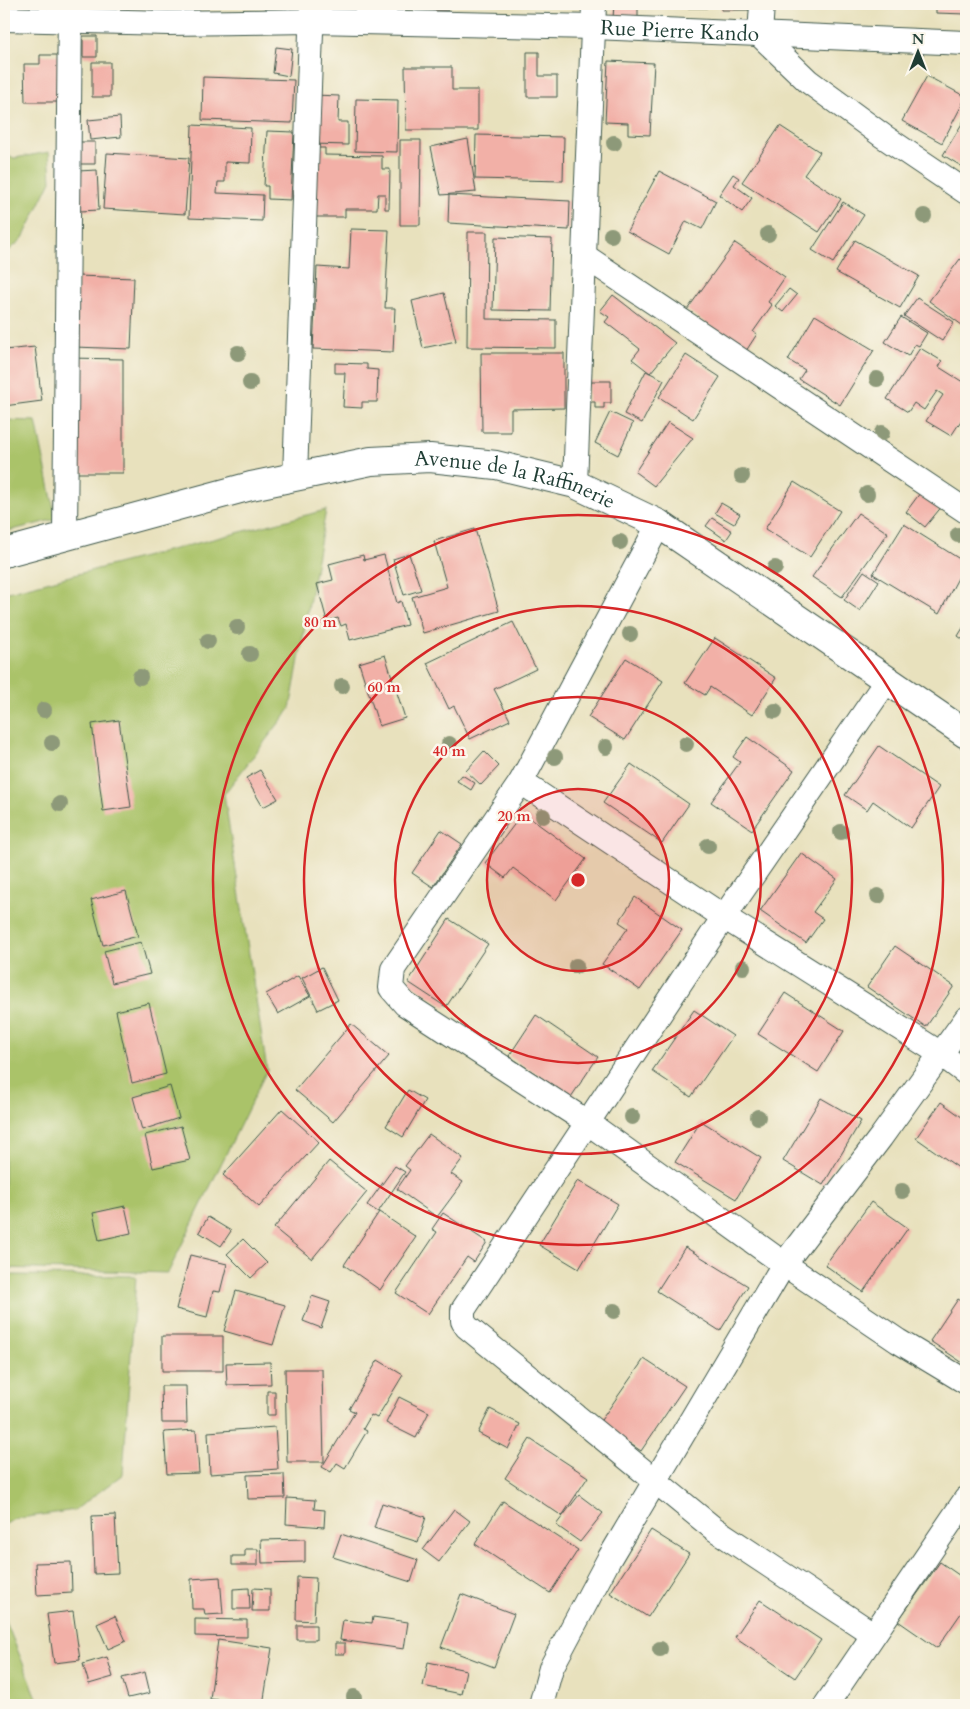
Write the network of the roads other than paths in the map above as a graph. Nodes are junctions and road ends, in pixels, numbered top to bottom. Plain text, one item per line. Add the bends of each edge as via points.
1 (594, 4) edge
2 (762, 4) edge
3 (69, 11) edge
4 (311, 13) edge
5 (4, 19) edge
6 (593, 27) junction
7 (760, 35) junction
8 (966, 43) edge
9 (966, 192) edge
10 (586, 257) junction
11 (295, 476) junction
12 (575, 484) junction
13 (966, 510) edge
14 (659, 524) junction
15 (65, 535) junction
16 (4, 553) edge
17 (887, 680) junction
18 (966, 734) edge
19 (521, 782) junction
20 (724, 917) junction
21 (966, 1019) edge
22 (941, 1054) junction
23 (966, 1073) edge
24 (587, 1122) junction
25 (784, 1264) junction
26 (966, 1382) edge
27 (654, 1481) junction
28 (966, 1499) edge
29 (873, 1634) junction
30 (541, 1705) edge
31 (826, 1705) edge

1 - 6 street
2 - 7 street
3 - 4 street, Rue Pierre Kando via 168,23
3 - 5 street, Rue Pierre Kando
3 - 15 street
4 - 6 street, Rue Pierre Kando
4 - 11 street
6 - 7 street, Rue Pierre Kando
6 - 10 street
7 - 8 street, Rue Pierre Kando
7 - 9 street via 816,86
10 - 12 street
10 - 13 street
11 - 12 street, Avenue de la Raffinerie via 371,461 430,458 496,465
11 - 15 street, Avenue de la Raffinerie
12 - 14 street, Avenue de la Raffinerie
14 - 17 street, Avenue de la Raffinerie
14 - 19 street
15 - 16 street, Avenue de la Raffinerie
17 - 18 street, Avenue de la Raffinerie
17 - 20 street
19 - 20 street
19 - 24 street via 393,970 391,988 405,1004
20 - 22 street
20 - 24 street
21 - 22 street
22 - 23 street
22 - 25 street
24 - 25 street
24 - 27 street via 463,1310 463,1321
25 - 26 street via 898,1341
25 - 27 street
27 - 29 street via 713,1528
27 - 30 street via 551,1668
28 - 29 street
29 - 31 street

